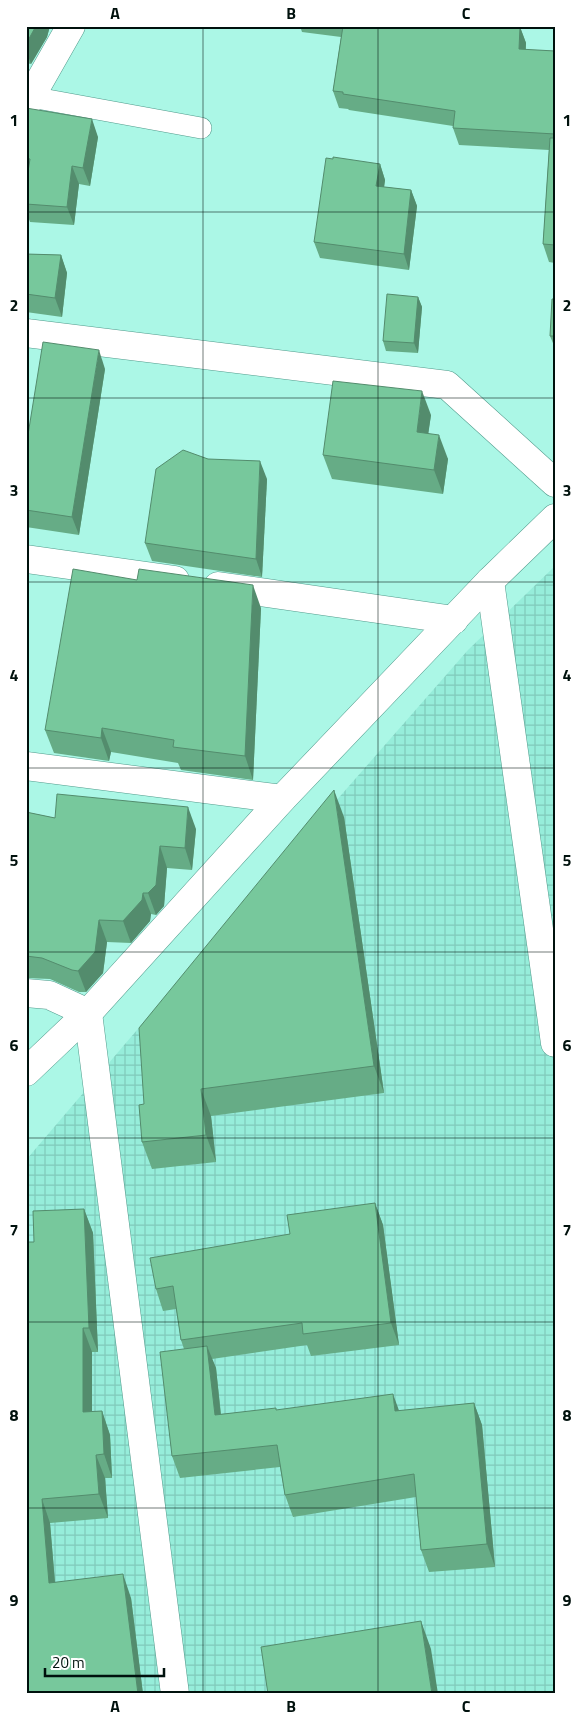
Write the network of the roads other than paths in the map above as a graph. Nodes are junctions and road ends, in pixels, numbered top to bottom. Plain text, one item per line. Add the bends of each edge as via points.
1 (71, 26) edge
2 (28, 100) edge
3 (201, 128) dead end
4 (26, 333) edge
5 (555, 483) edge
6 (555, 518) edge
7 (26, 559) edge
8 (490, 581) junction
9 (454, 620) junction
10 (26, 766) edge
11 (282, 799) junction
12 (26, 993) edge
13 (88, 1013) junction
14 (555, 1043) edge
15 (26, 1072) edge
16 (175, 1694) edge

1 - 2 street
2 - 3 lane
4 - 5 street via 447,385
6 - 8 street
7 - 9 street
8 - 9 street
8 - 14 street
9 - 11 street
10 - 11 street
11 - 13 street
12 - 13 street via 50,995
13 - 15 street
13 - 16 street

